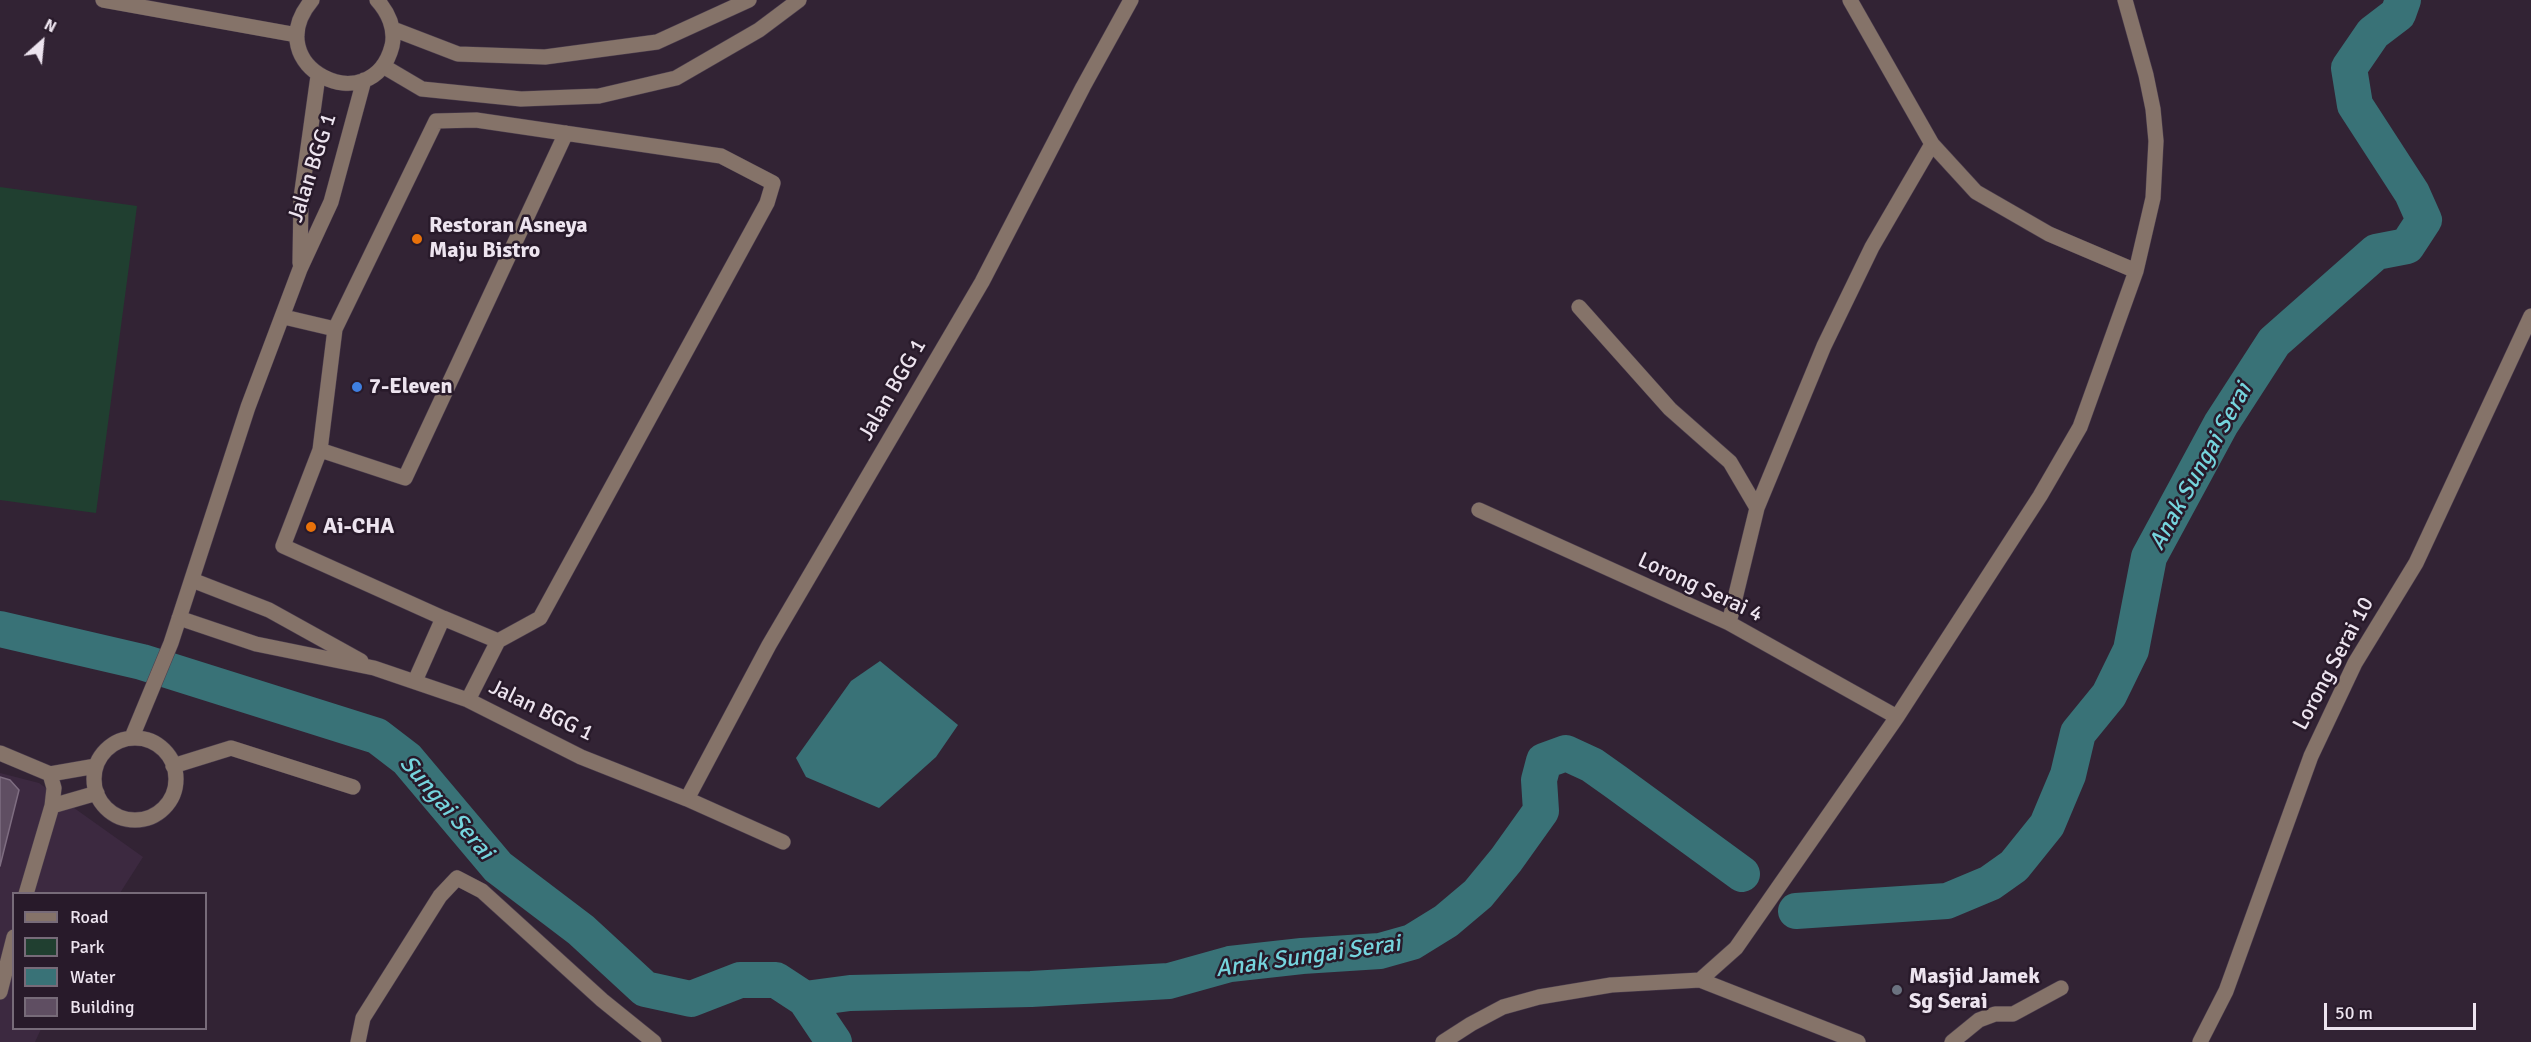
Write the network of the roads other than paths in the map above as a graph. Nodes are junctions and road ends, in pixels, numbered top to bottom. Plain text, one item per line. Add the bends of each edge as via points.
1 (103, 0) edge
2 (312, 0) edge
3 (378, 0) edge
4 (749, 0) edge
5 (799, 0) edge
6 (1131, 0) edge
7 (1850, 0) edge
8 (2125, 0) edge
9 (393, 29) junction
10 (297, 35) junction
11 (383, 66) junction
12 (318, 76) junction
13 (364, 80) junction
14 (566, 133) junction
15 (1932, 144) junction
16 (300, 269) junction
17 (2136, 271) junction
18 (1579, 307) dead end
19 (2531, 316) edge
20 (284, 317) junction
21 (335, 329) junction
22 (320, 450) junction
23 (1758, 508) junction
24 (1479, 510) dead end
25 (192, 580) junction
26 (179, 618) junction
27 (443, 618) junction
28 (1729, 623) junction
29 (498, 641) junction
30 (374, 668) junction
31 (415, 681) junction
32 (468, 700) junction
33 (1897, 717) junction
34 (132, 737) junction
35 (0, 753) edge
36 (96, 766) junction
37 (173, 766) junction
38 (50, 774) junction
39 (353, 787) dead end
40 (97, 793) junction
41 (687, 799) junction
42 (52, 806) junction
43 (783, 842) dead end
44 (27, 892) edge
45 (12, 945) edge
46 (1700, 980) junction
47 (2061, 988) dead end
48 (0, 992) edge
49 (358, 1042) edge
50 (654, 1042) edge
51 (1443, 1042) edge
52 (1858, 1042) edge
53 (1952, 1042) edge
54 (2200, 1042) edge

1 - 10 street
2 - 10 street via 304,10
3 - 9 street
4 - 9 street via 657,42 545,57 458,54
5 - 11 street via 759,30 676,78 599,96 521,99 422,89
6 - 41 street, Jalan BGG 1 via 982,282 769,645
7 - 15 street
8 - 17 street via 2146,75 2156,141 2153,198
9 - 11 street via 393,42
10 - 12 street via 299,51
11 - 13 street
12 - 13 street via 341,83
12 - 16 street, Jalan BGG 1 via 301,198
13 - 16 street, Jalan BGG 1 via 331,202
14 - 21 street via 476,120 436,121
14 - 22 street via 405,478
14 - 29 street via 721,156 773,183 767,202 694,339 540,618
15 - 17 street via 1976,192 2049,234
15 - 23 street via 1872,248 1824,346
16 - 20 street, Jalan BGG 1
17 - 33 street via 2080,427
18 - 23 street via 1670,409 1730,462
19 - 54 street, Lorong Serai 10 via 2416,563 2355,663 2311,756 2226,991
20 - 21 street
20 - 25 street, Jalan BGG 1 via 248,406
21 - 22 street
22 - 27 street via 283,546
23 - 28 street
24 - 28 street, Lorong Serai 4
25 - 26 street, Jalan BGG 1
25 - 30 street, Jalan BGG 1 via 269,610
26 - 30 street, Jalan BGG 1 via 256,644
26 - 34 street, Jalan BGG 1
27 - 29 street
27 - 31 street
28 - 33 street, Lorong Serai 4
29 - 32 street
30 - 31 street, Jalan BGG 1
31 - 32 street, Jalan BGG 1
32 - 41 street, Jalan BGG 1 via 581,757
33 - 46 street via 1736,948
34 - 36 street via 111,746
34 - 37 street via 161,748
35 - 38 street
36 - 38 street
36 - 40 street
37 - 39 street via 231,748
37 - 40 street via 176,786 171,800 149,817 121,818 105,808
38 - 42 street via 54,789
40 - 42 street
41 - 43 street, Jalan BGG 1
42 - 44 street
45 - 48 street
46 - 51 street via 1611,985 1539,997 1503,1007
46 - 52 street
47 - 53 street via 2013,1014 1995,1014 1980,1020
49 - 50 street via 363,1018 440,896 457,878 482,891

